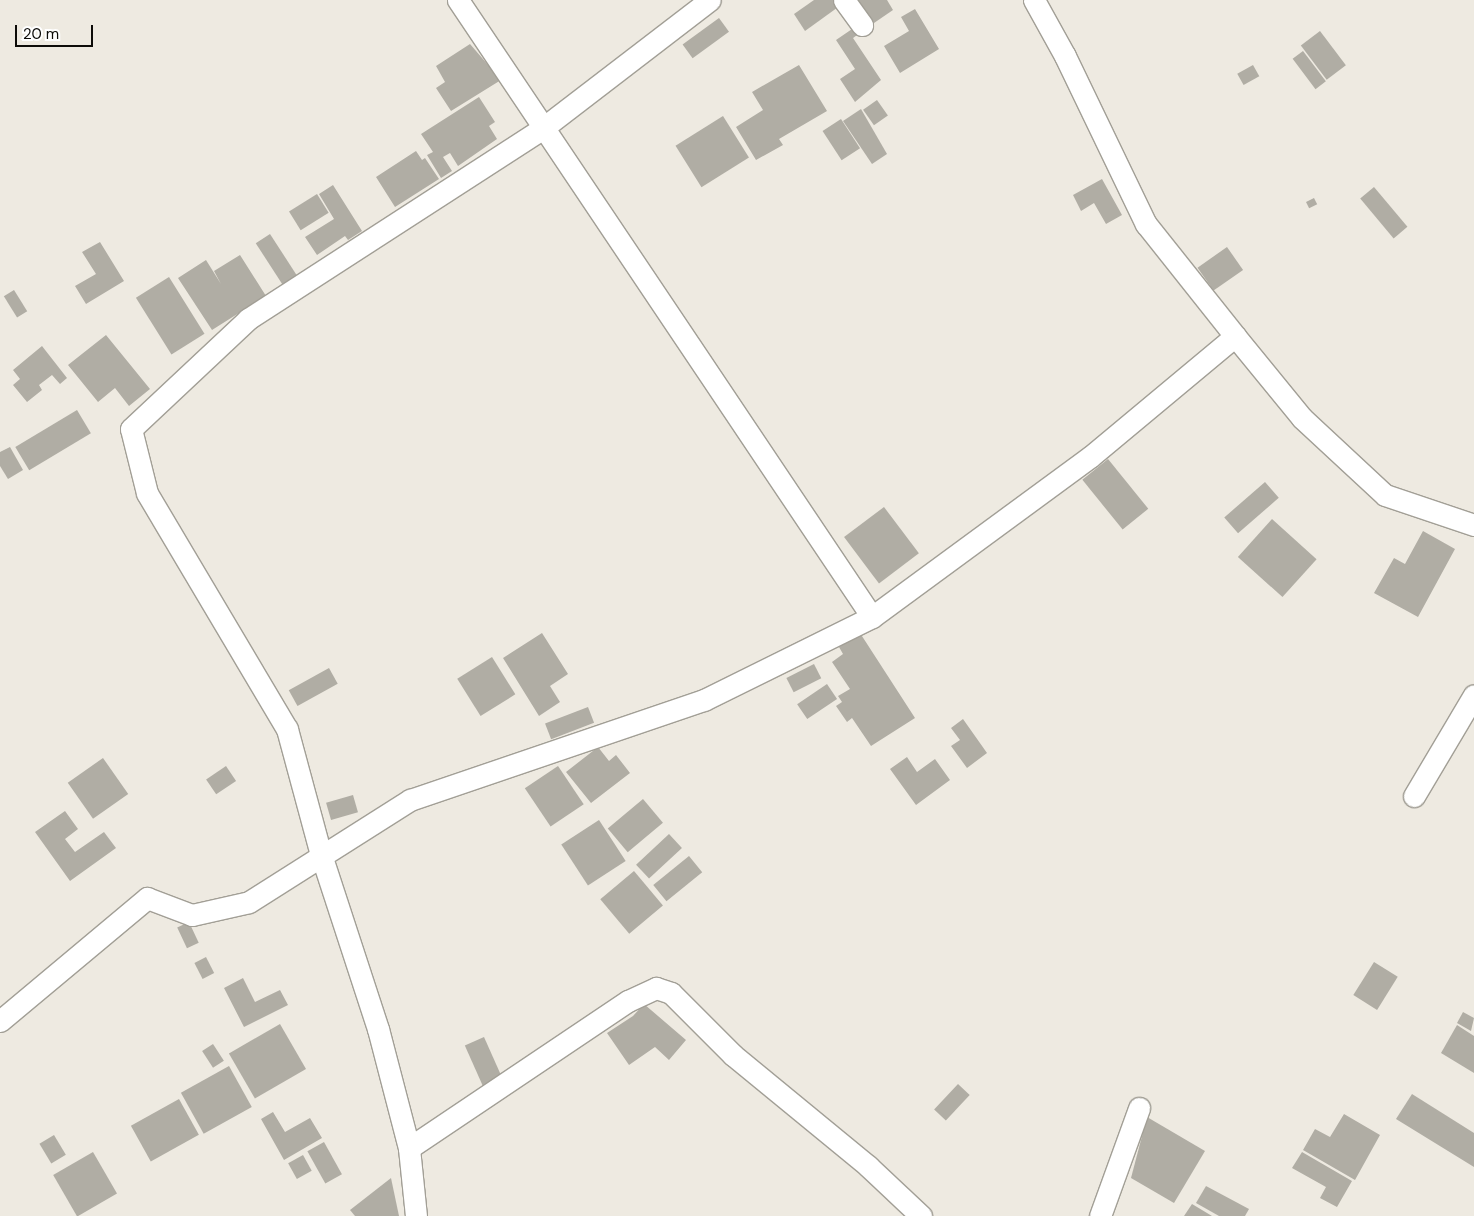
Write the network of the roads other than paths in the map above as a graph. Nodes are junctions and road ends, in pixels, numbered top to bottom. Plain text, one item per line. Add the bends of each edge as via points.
1 (458, 0) edge
2 (710, 0) edge
3 (844, 0) edge
4 (1034, 0) edge
5 (862, 25) dead end
6 (543, 128) junction
7 (1234, 336) junction
8 (1474, 526) edge
9 (872, 617) junction
10 (1474, 695) edge
11 (1414, 796) dead end
12 (321, 855) junction
13 (0, 1021) edge
14 (1139, 1108) dead end
15 (409, 1148) junction
16 (416, 1216) edge
17 (921, 1216) edge
18 (1100, 1216) edge

1 - 6 street
2 - 6 street
3 - 5 street
4 - 7 street via 1065,56 1146,224
6 - 9 street
6 - 12 street via 248,319 131,429 147,493 287,729
7 - 8 street via 1302,418 1385,495
7 - 9 street via 1090,457
9 - 12 street via 704,700 410,800
10 - 11 street
12 - 13 street via 249,902 192,915 147,898
12 - 15 street via 378,1029
14 - 18 street
15 - 16 street
15 - 17 street via 628,1001 656,988 671,993 733,1055 868,1166

